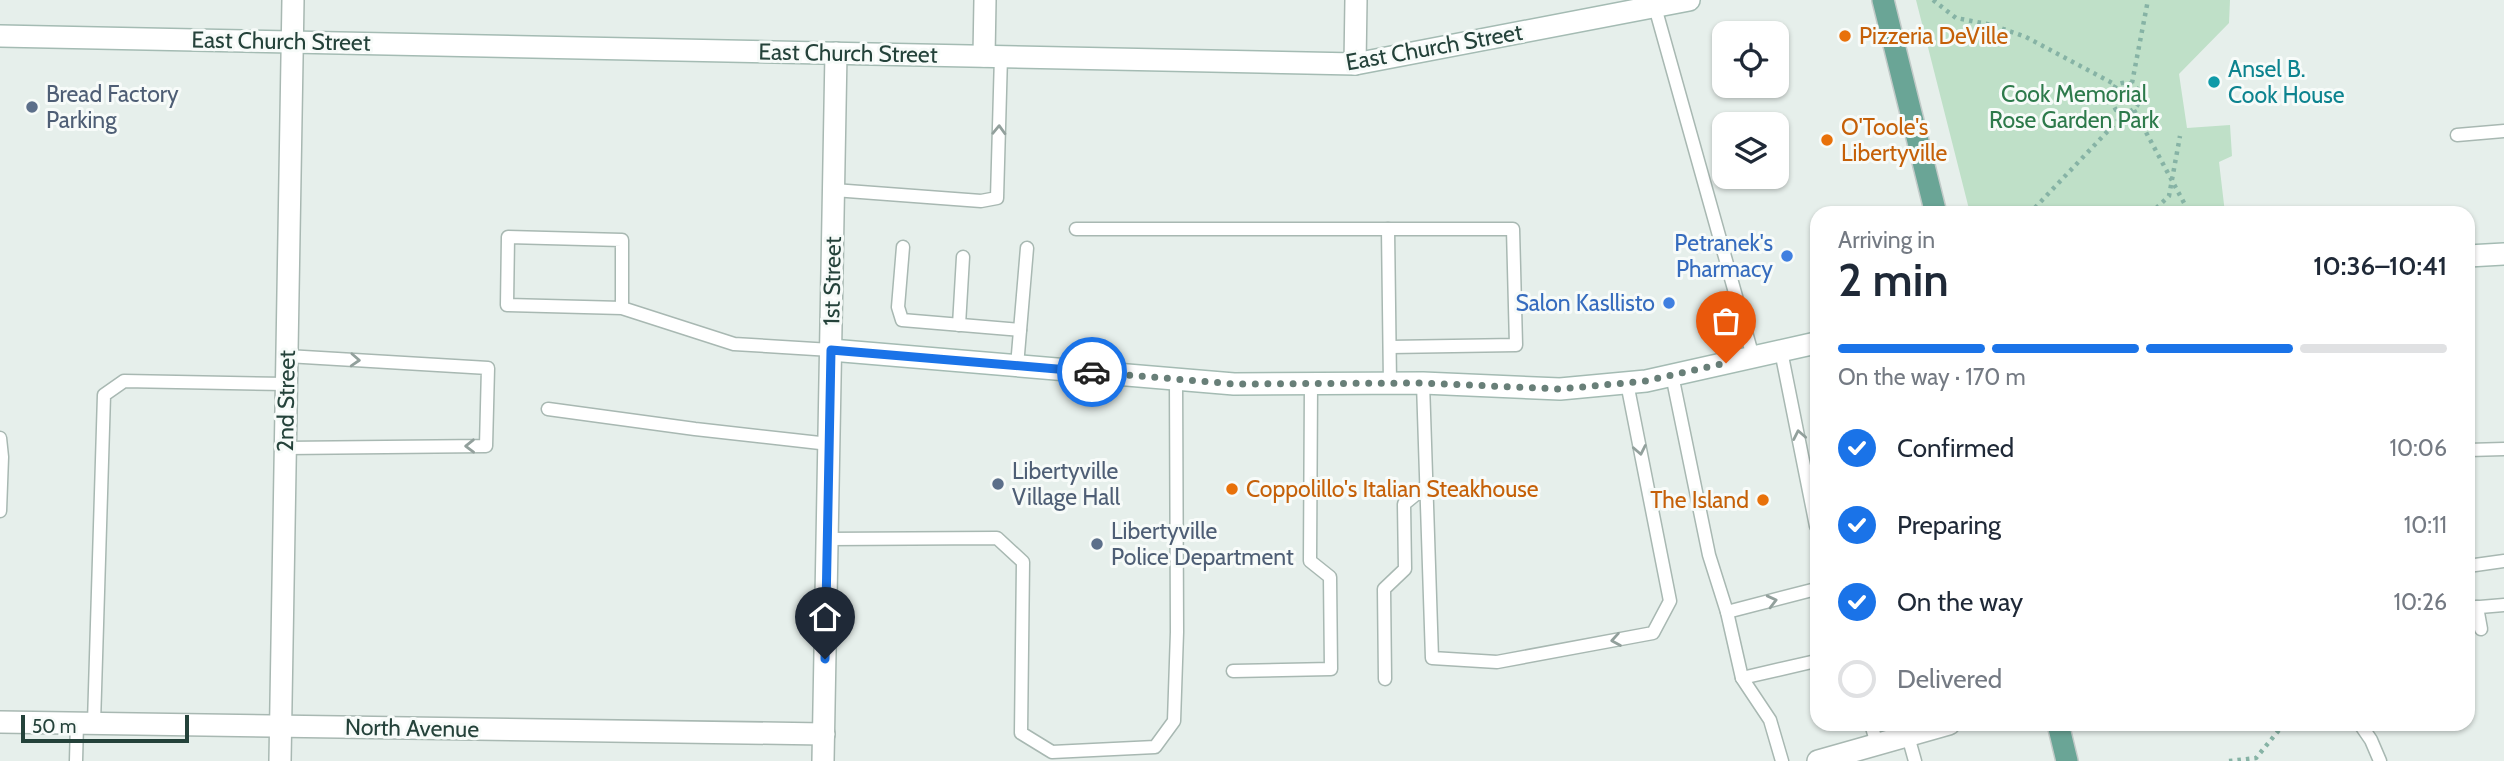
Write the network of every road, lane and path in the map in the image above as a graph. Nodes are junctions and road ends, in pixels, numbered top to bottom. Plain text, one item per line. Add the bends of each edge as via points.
1 (293, 0) edge
2 (985, 0) edge
3 (1356, 0) edge
4 (1689, 0) edge
5 (1883, 0) edge
6 (1933, 0) edge
7 (2148, 0) edge
8 (1655, 7) junction
9 (0, 36) edge
10 (292, 41) junction
11 (836, 53) junction
12 (993, 56) junction
13 (1356, 64) junction
14 (2132, 83) junction
15 (2116, 85) junction
16 (2134, 110) junction
17 (2125, 113) junction
18 (2504, 131) edge
19 (2457, 135) dead end
20 (2180, 136) dead end
21 (2172, 180) junction
22 (834, 190) junction
23 (1934, 206) edge
24 (2037, 206) edge
25 (2158, 206) edge
26 (2186, 206) edge
27 (1076, 229) dead end
28 (1388, 229) junction
29 (903, 247) dead end
30 (1027, 248) dead end
31 (2504, 254) edge
32 (2475, 256) edge
33 (963, 257) dead end
34 (622, 308) junction
35 (959, 325) junction
36 (1020, 330) junction
37 (1810, 344) edge
38 (1390, 347) junction
39 (831, 350) junction
40 (1781, 351) junction
41 (286, 356) junction
42 (1753, 357) junction
43 (1017, 366) junction
44 (1672, 375) junction
45 (1176, 380) junction
46 (1390, 383) junction
47 (1423, 383) junction
48 (1627, 383) junction
49 (286, 384) junction
50 (1311, 384) junction
51 (548, 410) dead end
52 (0, 438) edge
53 (829, 444) junction
54 (285, 448) junction
55 (2504, 449) edge
56 (2475, 450) edge
57 (1426, 486) junction
58 (1810, 496) edge
59 (0, 511) edge
60 (827, 539) junction
61 (2504, 561) edge
62 (2475, 565) edge
63 (1810, 591) edge
64 (2504, 605) edge
65 (2475, 608) edge
66 (1727, 612) junction
67 (2475, 615) edge
68 (2481, 629) dead end
69 (1810, 662) edge
70 (1233, 671) dead end
71 (1742, 678) junction
72 (1385, 680) dead end
73 (0, 722) edge
74 (86, 723) junction
75 (279, 726) junction
76 (1925, 731) edge
77 (2060, 731) edge
78 (2278, 731) edge
79 (2365, 731) edge
80 (824, 734) junction
81 (1874, 734) edge
82 (1908, 736) junction
83 (1845, 757) edge
84 (76, 761) edge
85 (280, 761) edge
86 (823, 761) edge
87 (1782, 761) edge
88 (1818, 761) edge
89 (1915, 761) edge
90 (2067, 761) edge
91 (2230, 761) edge
92 (2380, 761) edge

1 - 10 street, 2nd Street
2 - 12 street
3 - 13 street
4 - 8 street, East Church Street
5 - 23 main road
6 - 15 path via 1956,18 2026,37
7 - 14 path
8 - 13 street, East Church Street
8 - 42 lane
9 - 10 street, East Church Street
10 - 11 street, East Church Street
10 - 41 street, 2nd Street
11 - 12 street, East Church Street
11 - 22 street, 1st Street
12 - 13 street, East Church Street
22 -> 12 lane via 981,201 997,198
14 - 15 path
14 - 16 path via 2141,96
15 - 17 path via 2110,102
16 - 17 path
16 - 21 path
17 - 24 path
18 - 19 lane
20 - 21 path
21 - 25 path via 2169,196
21 - 26 path
22 - 39 street, 1st Street
27 - 28 lane
28 - 38 lane
28 - 38 lane via 1513,229 1516,345
29 - 35 lane via 898,307 902,320
30 - 36 lane
31 - 32 street
33 - 35 lane
34 - 34 lane via 507,305 508,237 622,240
34 - 39 lane via 734,344
35 - 36 lane
36 - 43 lane
37 - 40 street
38 - 46 lane
39 - 43 street
39 - 53 street, 1st Street
40 - 42 street
58 -> 40 lane
41 - 49 street, 2nd Street
41 -> 54 lane via 488,368 486,446
42 - 44 street
43 - 45 street
44 - 48 street
44 - 66 lane via 1709,555
45 - 50 street
45 - 60 lane via 1174,721 1155,747 1052,752 1021,733 1023,562 997,538
46 - 47 street
46 - 50 street
47 - 48 street via 1560,389
47 - 57 lane
48 -> 57 lane via 1670,601 1653,633 1497,662 1432,659
49 - 54 street, 2nd Street
49 - 74 lane via 124,381 104,395
50 - 70 lane via 1310,561 1330,577 1331,669
51 - 53 lane
52 - 59 lane
53 - 60 street, 1st Street
54 - 75 street, 2nd Street
55 - 56 lane
57 - 72 lane via 1404,504 1405,569 1384,589
60 - 80 street, 1st Street
61 - 62 lane
66 -> 63 lane
64 - 65 lane
66 - 71 lane
67 - 68 lane
69 - 71 lane
71 - 87 lane via 1770,720
73 - 74 street, North Avenue
74 - 75 street, North Avenue
74 - 84 lane
75 - 80 street, North Avenue
75 - 85 street, 2nd Street
76 - 82 street
77 - 90 main road
78 - 91 path via 2256,758
79 - 92 lane
80 - 86 street, 1st Street
81 - 82 street
81 - 83 street
82 - 89 lane
83 - 88 street

